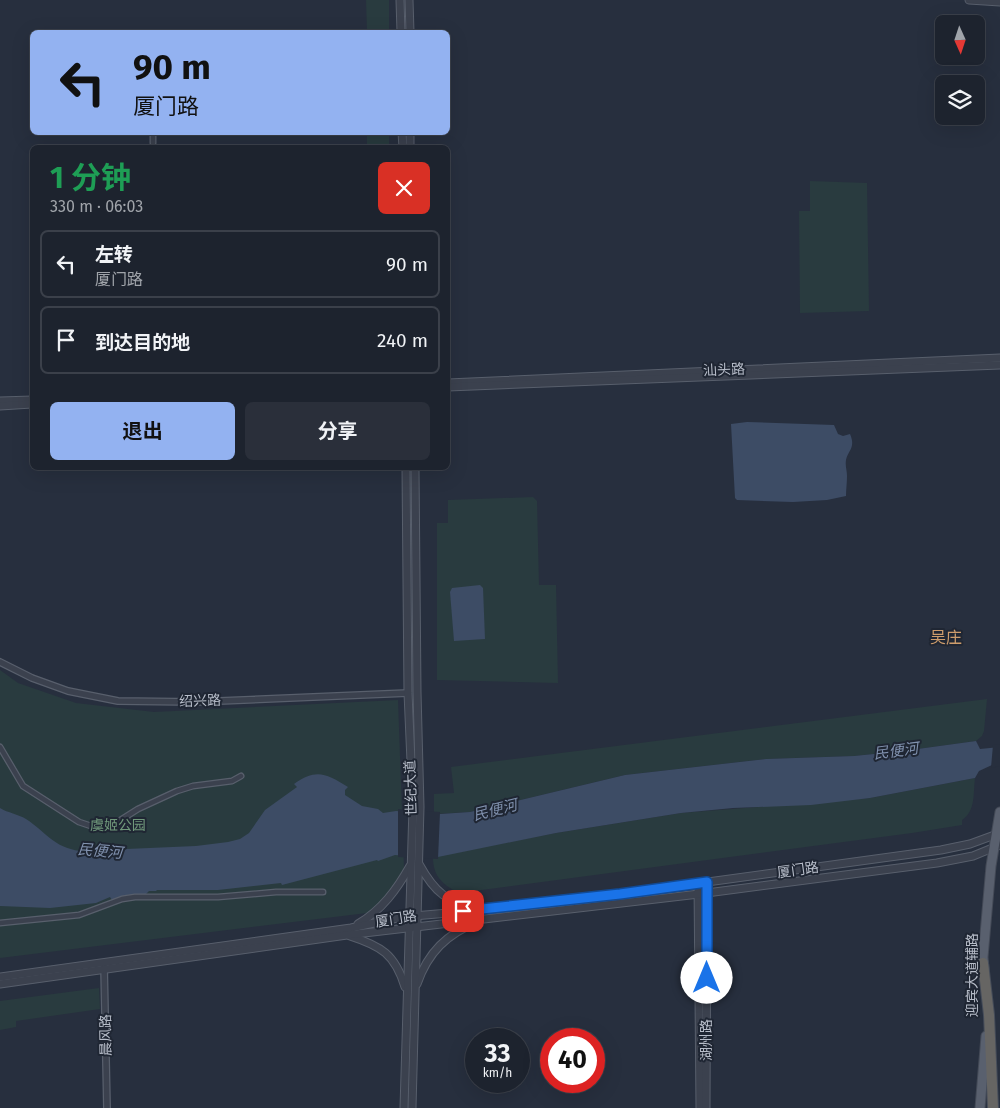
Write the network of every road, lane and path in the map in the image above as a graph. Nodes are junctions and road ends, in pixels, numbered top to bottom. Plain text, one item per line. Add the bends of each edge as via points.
1 (400, 0) edge
2 (409, 0) edge
3 (969, 0) edge
4 (1000, 2) edge
5 (401, 30) edge
6 (410, 30) edge
7 (152, 135) edge
8 (153, 143) dead end
9 (1000, 358) edge
10 (1000, 365) edge
11 (450, 383) edge
12 (450, 388) edge
13 (30, 400) edge
14 (0, 401) edge
15 (30, 404) edge
16 (0, 406) edge
17 (406, 470) edge
18 (415, 470) edge
19 (0, 662) edge
20 (408, 693) junction
21 (0, 747) edge
22 (241, 776) dead end
23 (417, 807) junction
24 (1000, 812) edge
25 (998, 834) edge
26 (997, 846) edge
27 (416, 861) junction
28 (707, 882) junction
29 (698, 883) junction
30 (322, 892) dead end
31 (707, 892) junction
32 (699, 894) junction
33 (496, 909) junction
34 (414, 916) junction
35 (488, 918) junction
36 (0, 924) edge
37 (414, 927) junction
38 (351, 928) junction
39 (347, 936) junction
40 (984, 963) junction
41 (104, 966) junction
42 (0, 977) edge
43 (0, 984) edge
44 (411, 992) junction
45 (1000, 1088) edge
46 (107, 1108) edge
47 (404, 1108) edge
48 (412, 1108) edge
49 (700, 1108) edge
50 (706, 1108) edge
51 (980, 1108) edge
52 (993, 1108) edge
53 (998, 1108) edge

1 - 5 street
2 - 6 street
3 - 4 street
7 - 8 street
9 - 11 street, 汕头路
10 - 12 street, 汕头路
13 - 14 street
15 - 16 street
17 - 20 street, 世纪大道
18 - 23 street, 世纪大道
19 - 20 street, 绍兴路 via 68,692 118,701 195,702
20 - 23 street, 世纪大道
21 - 22 street via 23,786 79,822 94,827 119,821 177,791 232,781
23 - 27 street, 世纪大道
24 - 25 main road, 迎宾大道辅路
25 - 26 main road, 迎宾大道辅路
25 - 28 street, 厦门路 via 941,850
26 - 31 street, 厦门路 via 973,856 937,862
26 - 40 main road, 迎宾大道辅路 via 990,875
27 - 33 street via 429,882 450,900
27 - 34 street, 世纪大道
27 - 38 street via 392,895
28 - 29 street, 厦门路
28 - 31 street, 湖州路
29 - 32 street, 湖州路
29 - 33 street, 厦门路
30 - 36 street via 135,897 79,915
31 - 32 street, 厦门路
31 - 50 street, 湖州路
32 - 35 street, 厦门路
32 - 49 street, 湖州路
33 - 34 street, 厦门路
34 - 37 street, 世纪大道
34 - 38 street, 厦门路
35 - 37 street, 厦门路
35 - 44 street via 445,940 432,955
37 - 39 street, 厦门路
37 - 44 street, 世纪大道
38 - 41 street, 厦门路
39 - 41 street, 厦门路
39 - 44 street via 381,948
40 - 51 main road, 迎宾大道辅路 via 987,1021
40 - 52 highway
41 - 42 street, 厦门路
41 - 43 street, 厦门路
41 - 46 street, 晨风路
44 - 47 street, 世纪大道
44 - 48 street, 世纪大道
45 - 53 highway

